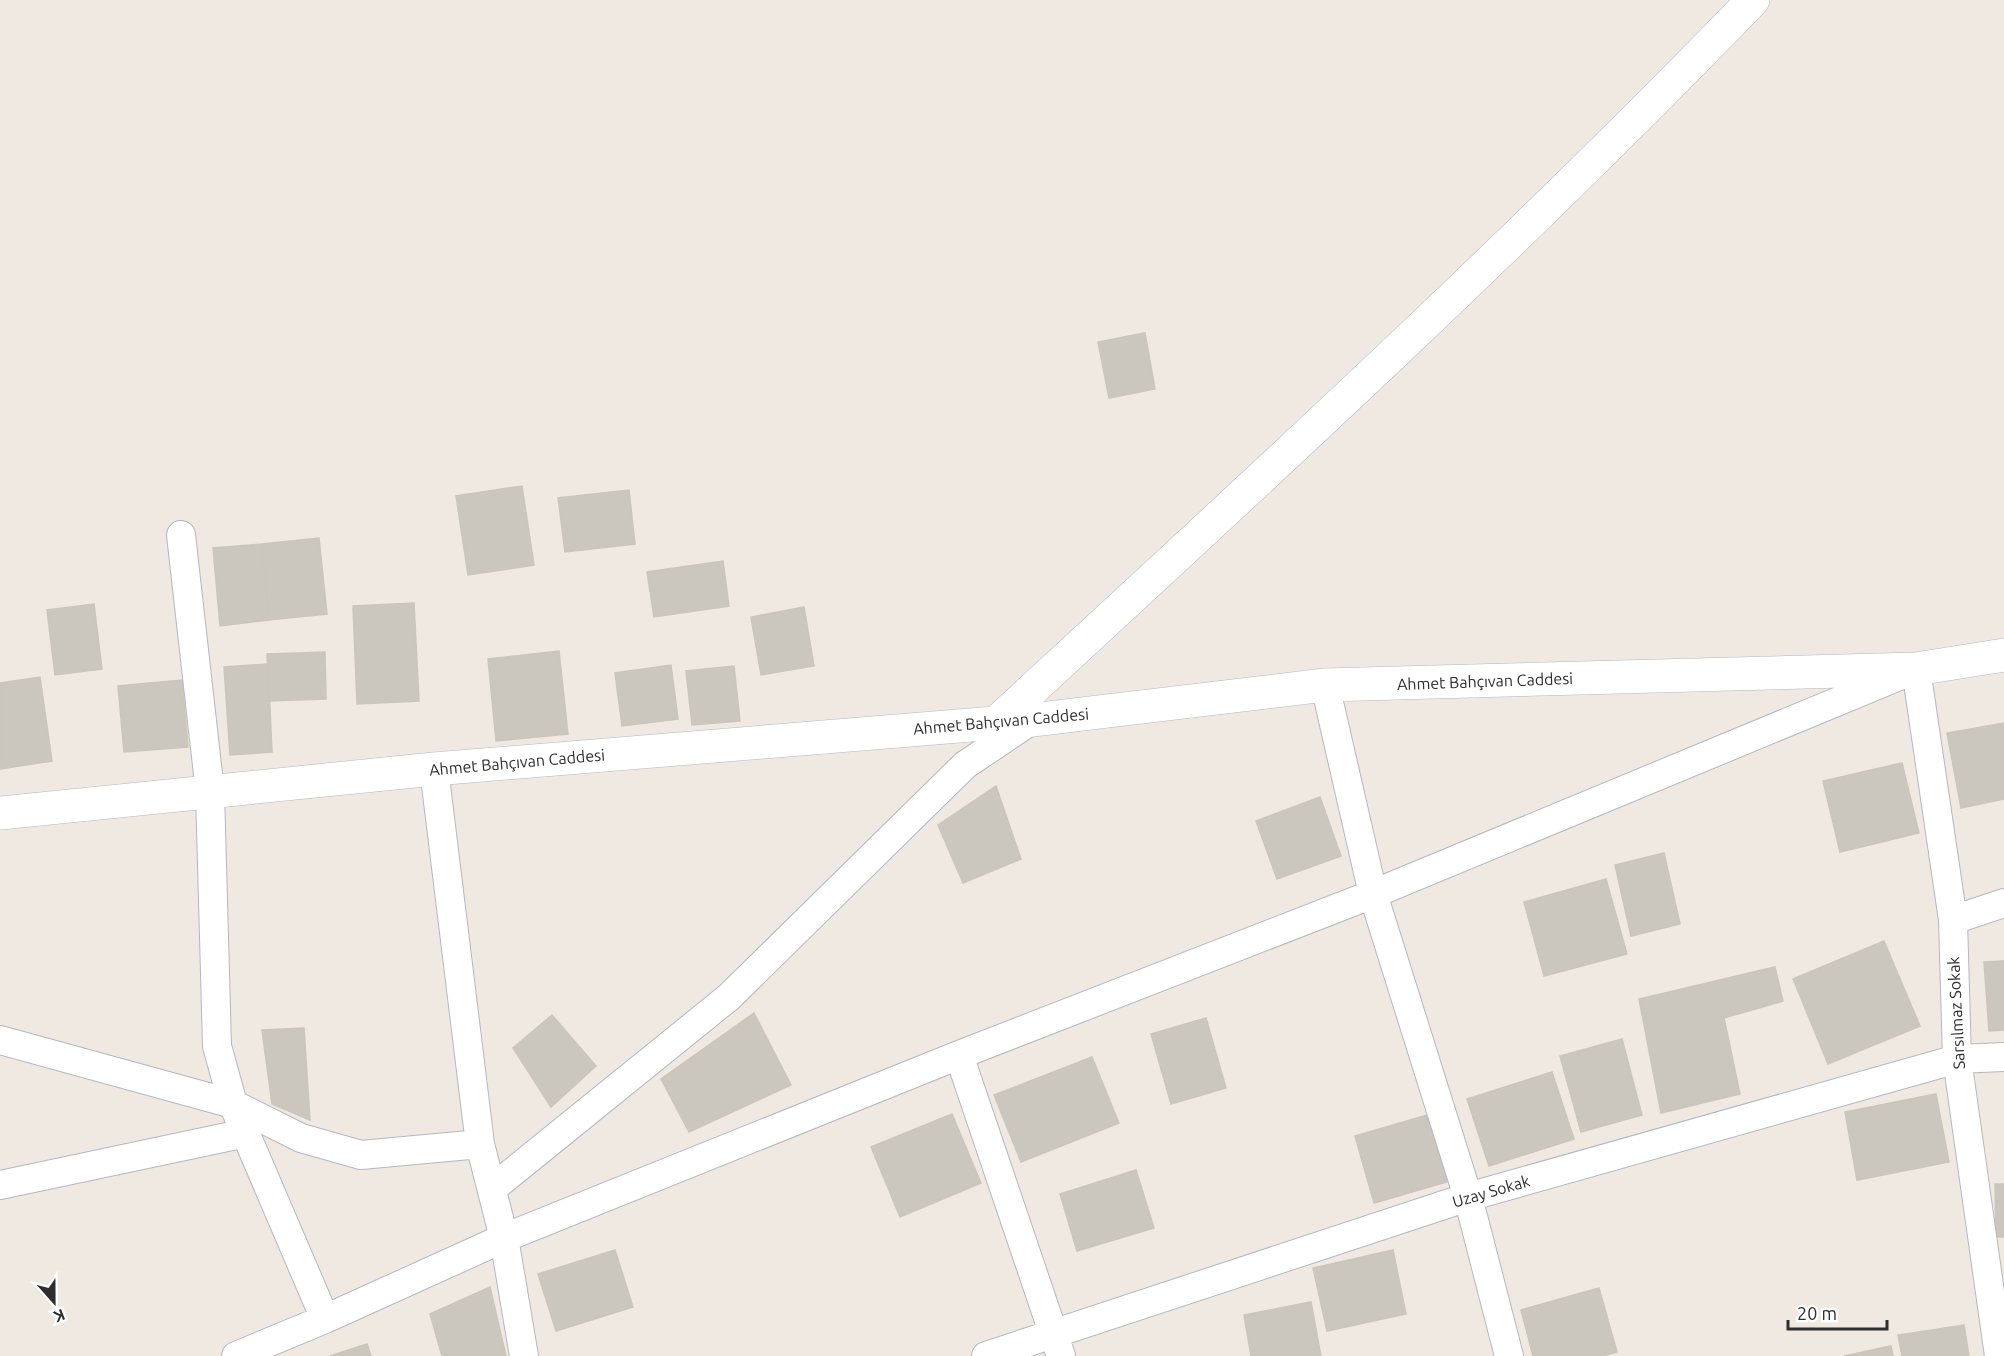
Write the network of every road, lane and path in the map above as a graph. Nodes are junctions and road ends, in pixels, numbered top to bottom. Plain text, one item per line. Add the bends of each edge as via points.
1 (1753, 0) edge
2 (181, 535) dead end
3 (2004, 655) edge
4 (1916, 669) junction
5 (1325, 685) junction
6 (1032, 720) junction
7 (998, 721) junction
8 (434, 769) junction
9 (210, 792) junction
10 (0, 813) edge
11 (1373, 894) junction
12 (2004, 903) edge
13 (1953, 920) junction
14 (0, 1040) edge
15 (959, 1055) junction
16 (2004, 1057) edge
17 (1957, 1059) junction
18 (234, 1104) junction
19 (246, 1133) junction
20 (480, 1144) junction
21 (0, 1185) edge
22 (493, 1188) junction
23 (1468, 1197) junction
24 (504, 1238) junction
25 (325, 1320) junction
26 (1058, 1345) edge
27 (236, 1356) edge
28 (524, 1356) edge
29 (986, 1356) edge
30 (1509, 1356) edge
31 (2000, 1356) edge

1 - 7 main road via 1666,90 1310,433
2 - 9 street
3 - 4 main road, Ahmet Bahçıvan Caddesi
4 - 5 main road, Ahmet Bahçıvan Caddesi
4 - 11 street
4 - 13 street, Sarsılmaz Sokak
5 - 6 main road, Ahmet Bahçıvan Caddesi
5 - 11 street
6 - 7 main road, Ahmet Bahçıvan Caddesi
6 - 22 street via 965,765 729,997
7 - 8 main road, Ahmet Bahçıvan Caddesi
8 - 9 main road, Ahmet Bahçıvan Caddesi
8 - 20 street
9 - 10 main road, Ahmet Bahçıvan Caddesi
9 - 18 street via 217,1046
11 - 15 street
11 - 23 street
12 - 13 street
13 - 17 street, Sarsılmaz Sokak
14 - 18 street
15 - 24 street
15 - 26 street
16 - 17 street, Uzay Sokak
17 - 23 street, Uzay Sokak
17 - 31 street, Sarsılmaz Sokak
18 - 19 street
18 - 20 street via 300,1138 361,1155
19 - 21 street
19 - 25 street
20 - 22 street
22 - 24 street
23 - 26 street, Uzay Sokak
23 - 30 street
24 - 25 street
24 - 28 street
25 - 27 street
26 - 29 street, Uzay Sokak

